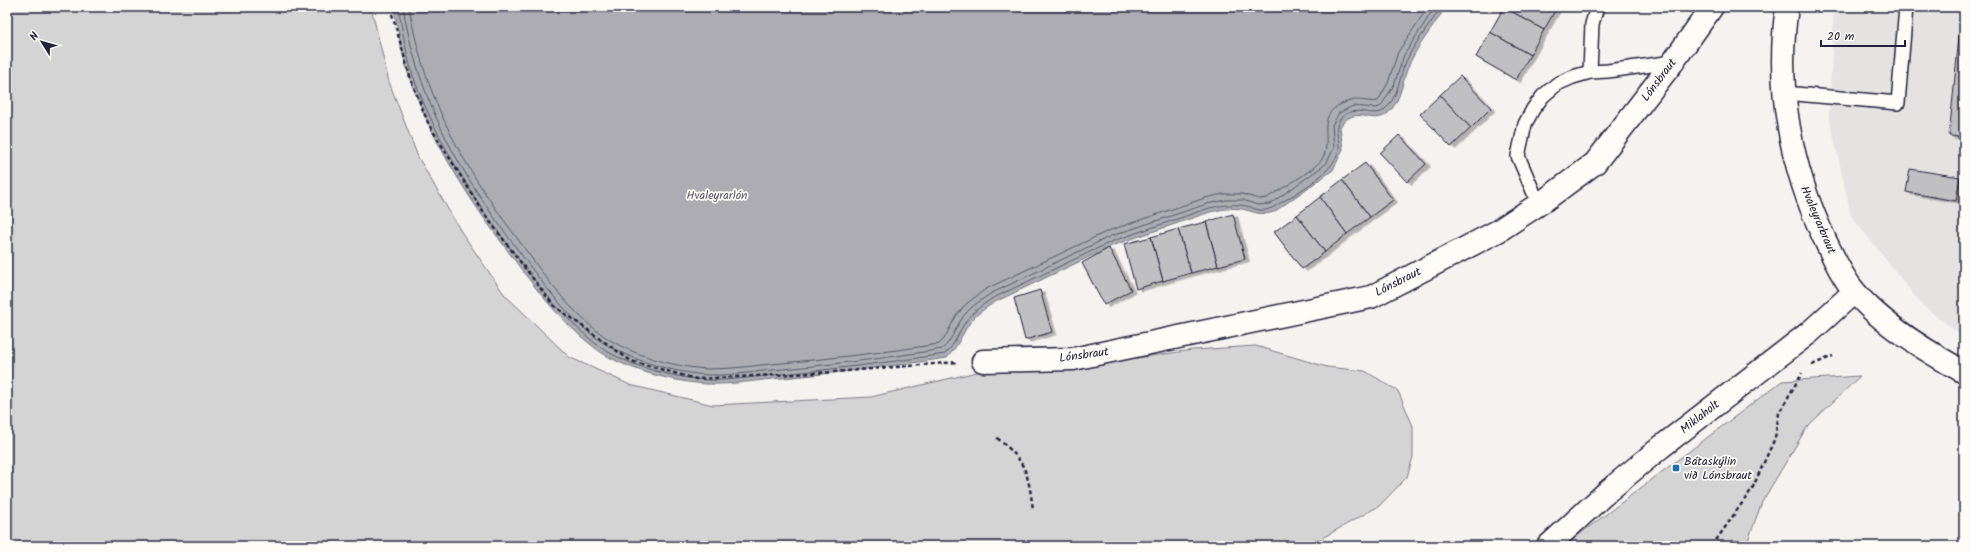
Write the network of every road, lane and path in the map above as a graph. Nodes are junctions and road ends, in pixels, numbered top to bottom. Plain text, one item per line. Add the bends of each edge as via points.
1 (390, 7) edge
2 (1597, 7) edge
3 (1712, 7) edge
4 (1787, 7) edge
5 (1906, 7) edge
6 (1673, 62) junction
7 (1590, 72) junction
8 (1784, 93) junction
9 (1539, 204) junction
10 (1854, 292) junction
11 (1833, 356) dead end
12 (983, 361) joint
13 (1964, 372) edge
14 (997, 438) dead end
15 (1033, 509) dead end
16 (1548, 546) edge
17 (1712, 546) edge

1 - 12 path via 411,80 429,125 485,215 553,305 631,361 696,379
2 - 7 lane via 1592,24
3 - 6 street, Lónsbraut
4 - 8 street, Hvaleyrarbraut via 1783,57
5 - 8 lane via 1898,103
6 - 7 lane
6 - 9 street, Lónsbraut via 1595,163
7 - 9 lane via 1557,84 1543,96 1524,124 1518,156
8 - 10 street, Hvaleyrarbraut via 1800,177 1814,217 1832,256
9 - 12 street, Lónsbraut via 1498,231 1371,297 1073,359
10 - 13 street, Hvaleyrarbraut via 1906,337
10 - 16 street, Miklaholt via 1810,332 1632,471
11 - 17 path via 1813,364 1801,373 1779,413 1773,444 1752,489
14 - 15 path via 1011,448 1029,479

